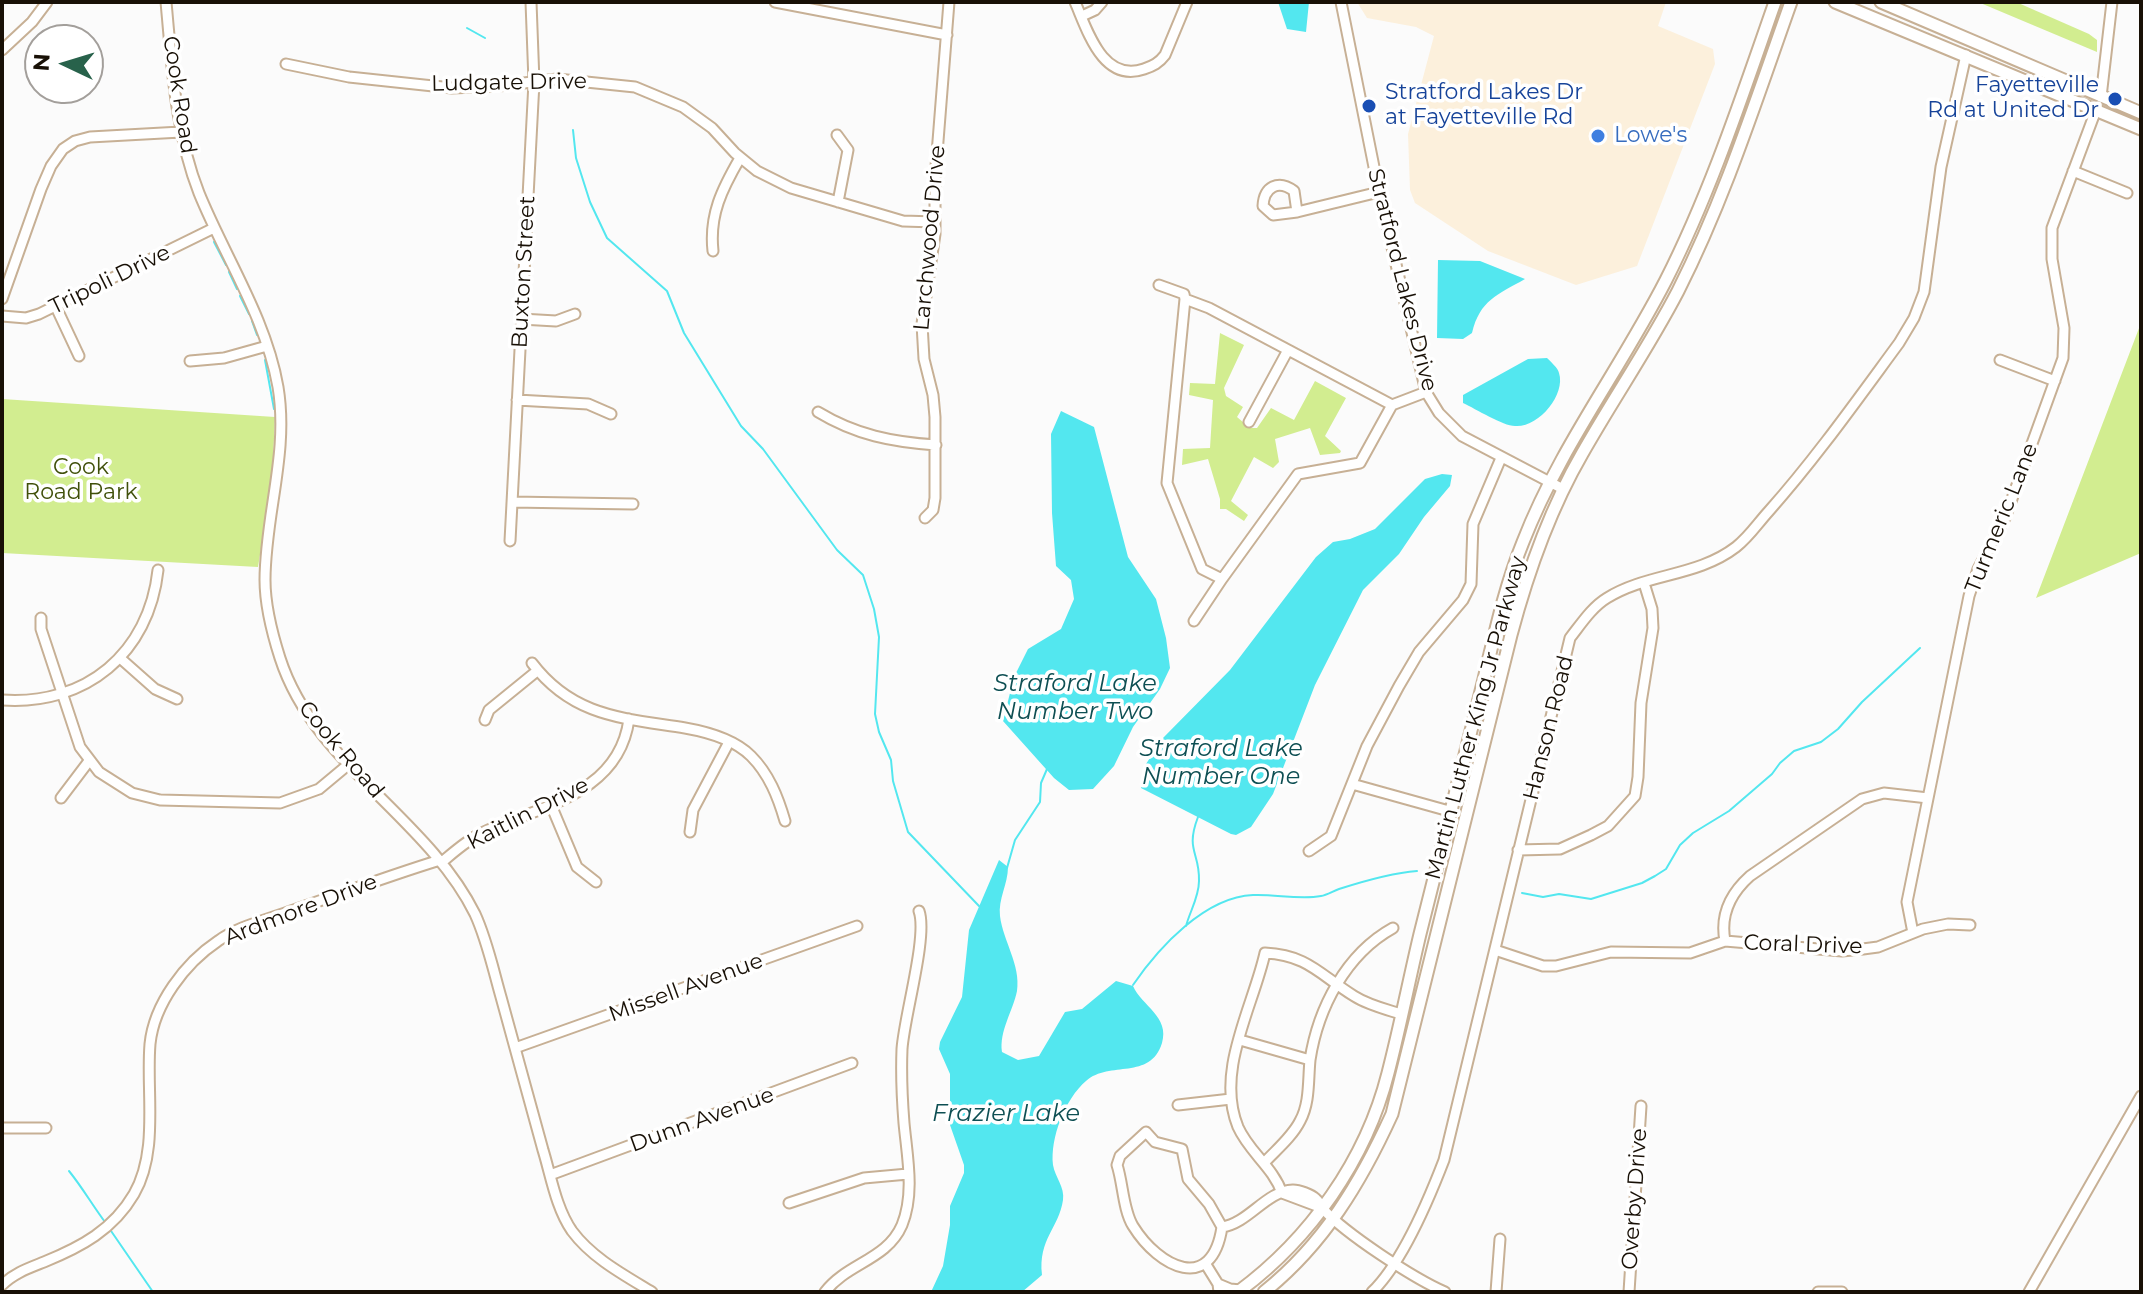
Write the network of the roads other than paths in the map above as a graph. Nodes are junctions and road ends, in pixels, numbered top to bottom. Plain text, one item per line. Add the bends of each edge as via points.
1 (47, 2) edge
2 (166, 2) edge
3 (531, 2) edge
4 (775, 2) edge
5 (949, 2) edge
6 (1075, 2) edge
7 (1102, 2) edge
8 (1187, 2) edge
9 (1341, 2) edge
10 (1775, 2) edge
11 (1791, 2) edge
12 (1835, 2) edge
13 (1881, 2) edge
14 (2112, 2) edge
15 (1082, 16) junction
16 (947, 35) junction
17 (2, 50) edge
18 (1966, 55) junction
19 (286, 64) dead end
20 (534, 82) junction
21 (2101, 97) junction
22 (2096, 110) junction
23 (2141, 113) edge
24 (2141, 129) edge
25 (181, 132) junction
26 (837, 135) dead end
27 (740, 158) junction
28 (2073, 171) junction
29 (1379, 192) junction
30 (2127, 193) dead end
31 (838, 202) junction
32 (1297, 212) dead end
33 (935, 222) junction
34 (214, 228) junction
35 (713, 251) dead end
36 (1159, 285) dead end
37 (2, 299) edge
38 (1185, 299) junction
39 (56, 307) junction
40 (575, 314) dead end
41 (2, 316) edge
42 (521, 319) junction
43 (267, 346) junction
44 (1288, 350) junction
45 (79, 356) dead end
46 (2000, 360) dead end
47 (190, 361) dead end
48 (2055, 381) junction
49 (1426, 392) junction
50 (517, 400) junction
51 (1392, 405) junction
52 (818, 412) dead end
53 (611, 414) dead end
54 (1249, 422) dead end
55 (936, 445) junction
56 (1501, 458) junction
57 (1549, 481) junction
58 (1563, 489) junction
59 (512, 502) junction
60 (633, 504) dead end
61 (925, 518) dead end
62 (510, 541) dead end
63 (158, 570) dead end
64 (1222, 579) junction
65 (1644, 583) junction
66 (41, 618) dead end
67 (1194, 621) dead end
68 (120, 658) junction
69 (62, 695) junction
70 (177, 699) dead end
71 (2, 700) edge
72 (629, 719) junction
73 (485, 720) dead end
74 (729, 742) junction
75 (89, 761) junction
76 (349, 764) junction
77 (1352, 784) junction
78 (61, 798) dead end
79 (1928, 798) junction
80 (551, 805) junction
81 (1449, 811) junction
82 (785, 821) dead end
83 (690, 832) dead end
84 (1518, 850) junction
85 (1309, 851) dead end
86 (441, 861) junction
87 (596, 882) dead end
88 (919, 911) dead end
89 (1970, 925) dead end
90 (857, 926) dead end
91 (1393, 928) dead end
92 (1913, 933) junction
93 (1725, 941) junction
94 (1495, 950) junction
95 (1338, 985) junction
96 (1401, 1014) junction
97 (1240, 1040) junction
98 (515, 1048) junction
99 (1310, 1060) junction
100 (852, 1063) dead end
101 (2141, 1096) edge
102 (1231, 1099) junction
103 (1178, 1105) dead end
104 (1641, 1106) dead end
105 (2, 1128) edge
106 (46, 1128) dead end
107 (1264, 1163) junction
108 (908, 1174) junction
109 (550, 1175) junction
110 (1282, 1193) junction
111 (789, 1203) dead end
112 (1322, 1208) junction
113 (1334, 1218) junction
114 (1222, 1227) junction
115 (1500, 1239) dead end
116 (1396, 1262) junction
117 (1205, 1263) junction
118 (2, 1285) edge
119 (1218, 1288) edge
120 (1240, 1291) edge
121 (652, 1292) edge
122 (825, 1292) edge
123 (1264, 1292) edge
124 (1372, 1292) edge
125 (1445, 1292) edge
126 (1496, 1292) edge
127 (1629, 1292) edge
128 (1818, 1292) edge
129 (1842, 1292) edge
130 (2029, 1292) edge

1 - 17 street
2 - 25 street, Cook Road
3 - 20 street, Buxton Street
4 - 16 street
5 - 16 street, Larchwood Drive
6 - 15 street
7 - 15 street
8 - 15 street via 1165,55 1135,72 1108,64
9 - 29 street, Stratford Lakes Drive
10 - 57 main road, Martin Luther King Jr Parkway via 1690,230 1640,329
11 - 58 main road, Martin Luther King Jr Parkway via 1731,174 1698,250 1658,329
12 - 18 main road
13 - 21 main road
14 - 21 street
16 - 33 street, Larchwood Drive
18 - 22 main road
18 - 65 street, Hanson Road via 1941,167 1924,292 1899,343 1794,484 1743,541 1703,566
19 - 20 street, Ludgate Drive via 452,88
20 - 27 street, Ludgate Drive via 566,79 653,92 698,117
20 - 42 street, Buxton Street
21 - 23 main road
22 - 24 main road
22 - 28 street, Turmeric Lane
25 - 34 street, Cook Road
25 - 37 street via 90,137 63,149 45,177
26 - 31 street via 848,150
27 - 31 street, Ludgate Drive via 791,188
27 - 35 street via 714,212
28 - 30 street
28 - 48 street, Turmeric Lane via 2051,236 2065,344
29 - 32 street
29 - 49 street, Stratford Lakes Drive
31 - 33 street, Ludgate Drive via 903,221
33 - 55 street, Larchwood Drive via 922,337
34 - 39 street, Tripoli Drive
34 - 43 street, Cook Road
36 - 38 street
38 - 44 street
38 - 64 street via 1167,483 1202,569
39 - 41 street, Tripoli Drive via 26,318
39 - 45 street
40 - 42 street via 556,321
42 - 50 street, Buxton Street
43 - 47 street
43 - 76 street, Cook Road via 281,427 266,564 268,614 296,697
44 - 51 street
44 - 54 street
46 - 48 street
48 - 79 street, Turmeric Lane via 2005,518 1969,596
49 - 51 street
49 - 56 street, Stratford Lakes Drive via 1462,436
50 - 53 street via 588,404
50 - 59 street, Buxton Street
51 - 64 street via 1360,463 1298,474
52 - 55 street via 865,435
55 - 61 street, Larchwood Drive via 935,498
56 - 57 street, Stratford Lakes Drive
56 - 77 street via 1473,524 1471,584 1419,652
57 - 58 street, Stratford Lakes Drive
57 - 81 main road, Martin Luther King Jr Parkway via 1513,568
58 - 113 main road, Martin Luther King Jr Parkway via 1517,613 1392,1114 1357,1186
59 - 60 street
59 - 62 street, Buxton Street
63 - 68 street via 147,617
64 - 67 street
65 - 84 street, Hanson Road via 1604,600 1570,638
65 - 84 street via 1653,628 1635,796 1608,826 1591,835 1560,849
66 - 69 street
68 - 69 street
68 - 70 street via 143,680
69 - 71 street
69 - 75 street via 73,733
72 - 73 street via 584,708 534,667
72 - 74 street via 701,731
72 - 80 street, Kaitlin Drive via 605,771
74 - 82 street via 750,754 765,773
74 - 83 street via 693,810
75 - 76 street via 110,781 146,797 265,805 307,796
75 - 78 street
76 - 86 street, Cook Road
77 - 81 street
77 - 85 street via 1331,836
79 - 92 street, Turmeric Lane via 1907,902
79 - 93 street via 1884,793 1862,799 1750,876 1725,912
80 - 86 street, Kaitlin Drive via 477,835
80 - 87 street via 577,867
81 - 96 main road, Martin Luther King Jr Parkway
84 - 94 street, Hanson Road
86 - 98 street, Cook Road via 477,918
86 - 118 street, Ardmore Drive via 231,933 189,965 158,1012 151,1038 148,1146 133,1195 93,1239
88 - 108 street via 920,943 902,1058
89 - 92 street, Coral Drive via 1948,924
90 - 98 street, Missell Avenue
91 - 95 street via 1358,954
92 - 93 street, Coral Drive via 1878,947 1842,951
93 - 94 street, Coral Drive via 1690,953 1611,952 1556,966
94 - 116 street, Hanson Road via 1444,1160
95 - 96 street via 1364,1002
95 - 97 street via 1308,962 1265,953
95 - 99 street via 1321,1018
96 - 112 main road, Martin Luther King Jr Parkway via 1371,1123
97 - 99 street
97 - 102 street
98 - 109 street, Cook Road
99 - 107 street via 1300,1122
100 - 109 street, Dunn Avenue
101 - 130 street
102 - 103 street
102 - 107 street via 1241,1133
104 - 127 street, Overby Drive
105 - 106 street
107 - 110 street
108 - 111 street via 864,1178
108 - 122 street via 905,1216 895,1238
109 - 121 street, Cook Road via 575,1235 598,1258
110 - 112 street via 1307,1194
110 - 114 street
112 - 113 street
112 - 120 main road, Martin Luther King Jr Parkway
113 - 116 street
113 - 123 main road, Martin Luther King Jr Parkway
114 - 117 street via 1220,1243
114 - 117 street via 1188,1179 1182,1149 1155,1142 1146,1132 1120,1156 1117,1165 1131,1223 1139,1234 1167,1264 1192,1269
115 - 126 street
116 - 124 street, Hanson Road
116 - 125 street
117 - 119 street
119 - 120 street
128 - 129 street

